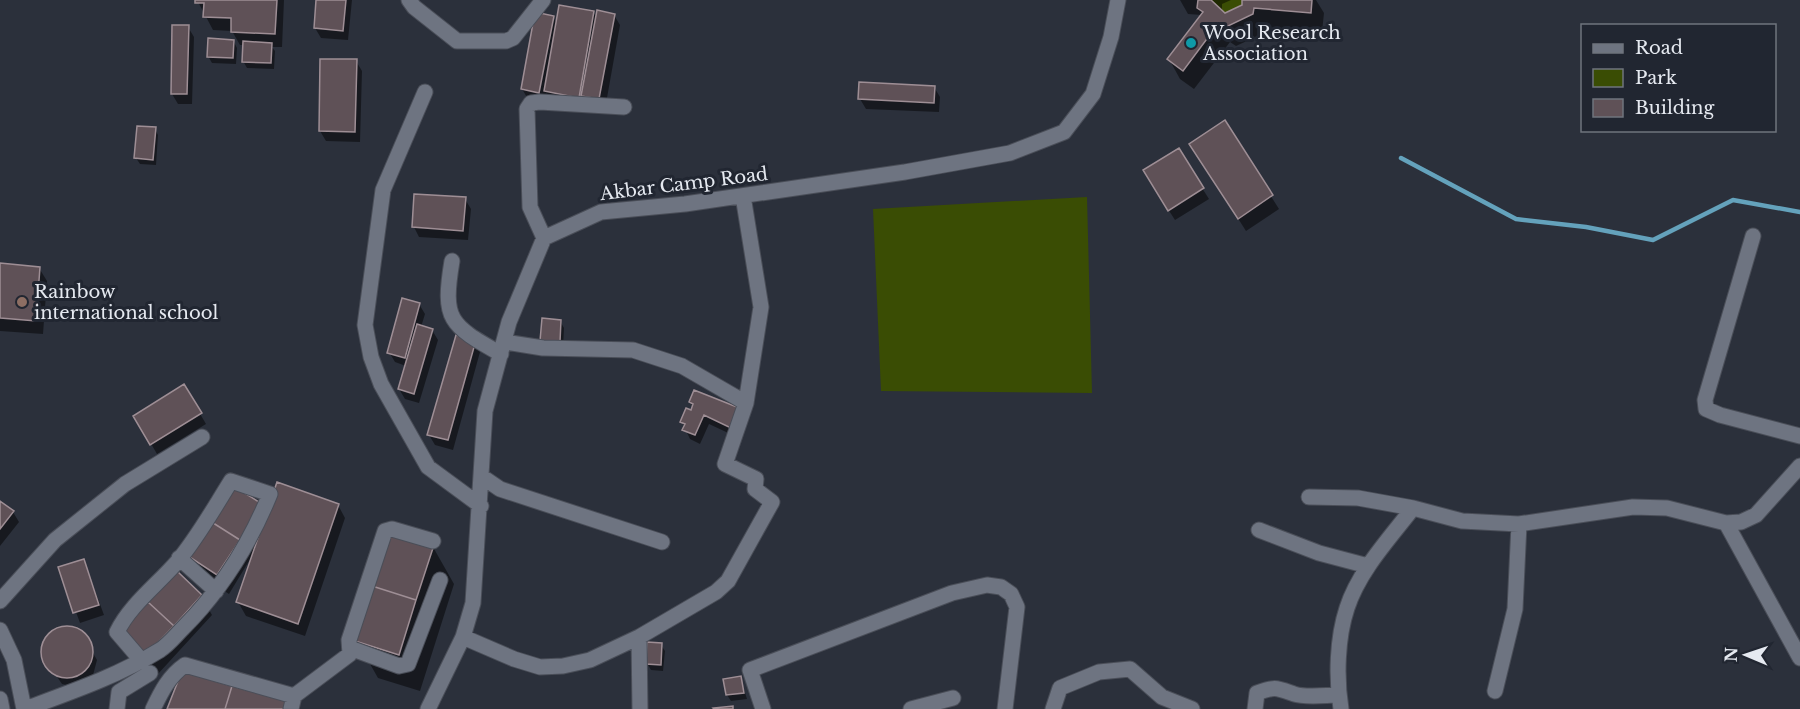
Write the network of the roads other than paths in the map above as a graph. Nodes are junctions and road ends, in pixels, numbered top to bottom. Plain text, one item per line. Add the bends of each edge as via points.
1 (409, 0) edge
2 (543, 0) edge
3 (1118, 0) edge
4 (425, 92) dead end
5 (624, 107) dead end
6 (743, 196) junction
7 (1753, 236) dead end
8 (544, 237) junction
9 (452, 261) dead end
10 (503, 348) junction
11 (746, 403) junction
12 (1800, 436) edge
13 (202, 437) dead end
14 (1800, 466) edge
15 (482, 476) junction
16 (1310, 497) dead end
17 (481, 506) junction
18 (1413, 508) junction
19 (1726, 523) junction
20 (1519, 524) junction
21 (1259, 530) dead end
22 (433, 541) dead end
23 (662, 542) dead end
24 (179, 558) junction
25 (1368, 566) junction
26 (440, 580) dead end
27 (216, 591) junction
28 (0, 601) edge
29 (0, 630) edge
30 (464, 637) junction
31 (639, 638) junction
32 (350, 648) junction
33 (1800, 658) edge
34 (141, 660) junction
35 (150, 673) dead end
36 (1495, 691) dead end
37 (953, 698) dead end
38 (0, 699) edge
39 (1295, 702) edge
40 (1340, 702) edge
41 (292, 703) edge
42 (112, 708) edge
43 (2, 709) edge
44 (25, 709) edge
45 (153, 709) edge
46 (428, 709) edge
47 (640, 709) edge
48 (763, 709) edge
49 (911, 709) edge
50 (1005, 709) edge
51 (1053, 709) edge
52 (1192, 709) edge
53 (1255, 709) edge

1 - 2 street via 457,41 506,41 513,38
3 - 6 street, Akbar Camp Road via 1093,94 1064,132 1010,153
4 - 17 street via 383,190 365,325 381,384 428,467
5 - 8 street via 540,102 531,103 527,109 530,207
6 - 8 street, Akbar Camp Road via 601,212
6 - 11 street via 761,307
7 - 12 street via 1705,400 1706,409
8 - 10 street via 509,322
9 - 10 street via 446,296 449,315 467,335
10 - 11 street via 633,350 682,366
10 - 15 street via 485,411
11 - 31 street via 725,464 756,479 754,489 772,502 728,581
13 - 28 street via 125,483 55,540
14 - 19 street via 1756,515
15 - 17 street
15 - 23 street via 508,492
16 - 18 street via 1358,498
17 - 30 street via 473,603
18 - 20 street via 1462,521
18 - 25 street
19 - 20 street via 1667,508 1633,507
19 - 33 street
20 - 36 street via 1515,609
21 - 25 street via 1319,553
22 - 32 street via 393,529 385,531
24 - 27 street
24 - 27 street via 231,481 270,494 256,530
24 - 34 street via 123,619 117,632
25 - 40 street via 1347,608 1340,649
26 - 32 street via 408,664 399,666
27 - 34 street via 162,648
29 - 44 street via 14,660
30 - 31 street via 540,667 590,660
30 - 46 street
31 - 47 street
32 - 41 street via 350,654
34 - 44 street
35 - 42 street via 119,692
37 - 49 street
38 - 43 street
39 - 40 street
39 - 53 street via 1287,689 1270,688 1257,693
41 - 45 street via 185,665 163,688
48 - 50 street via 750,670 951,593 987,585 1001,587 1011,594 1017,607
51 - 52 street via 1059,688 1100,672 1130,669 1162,697

